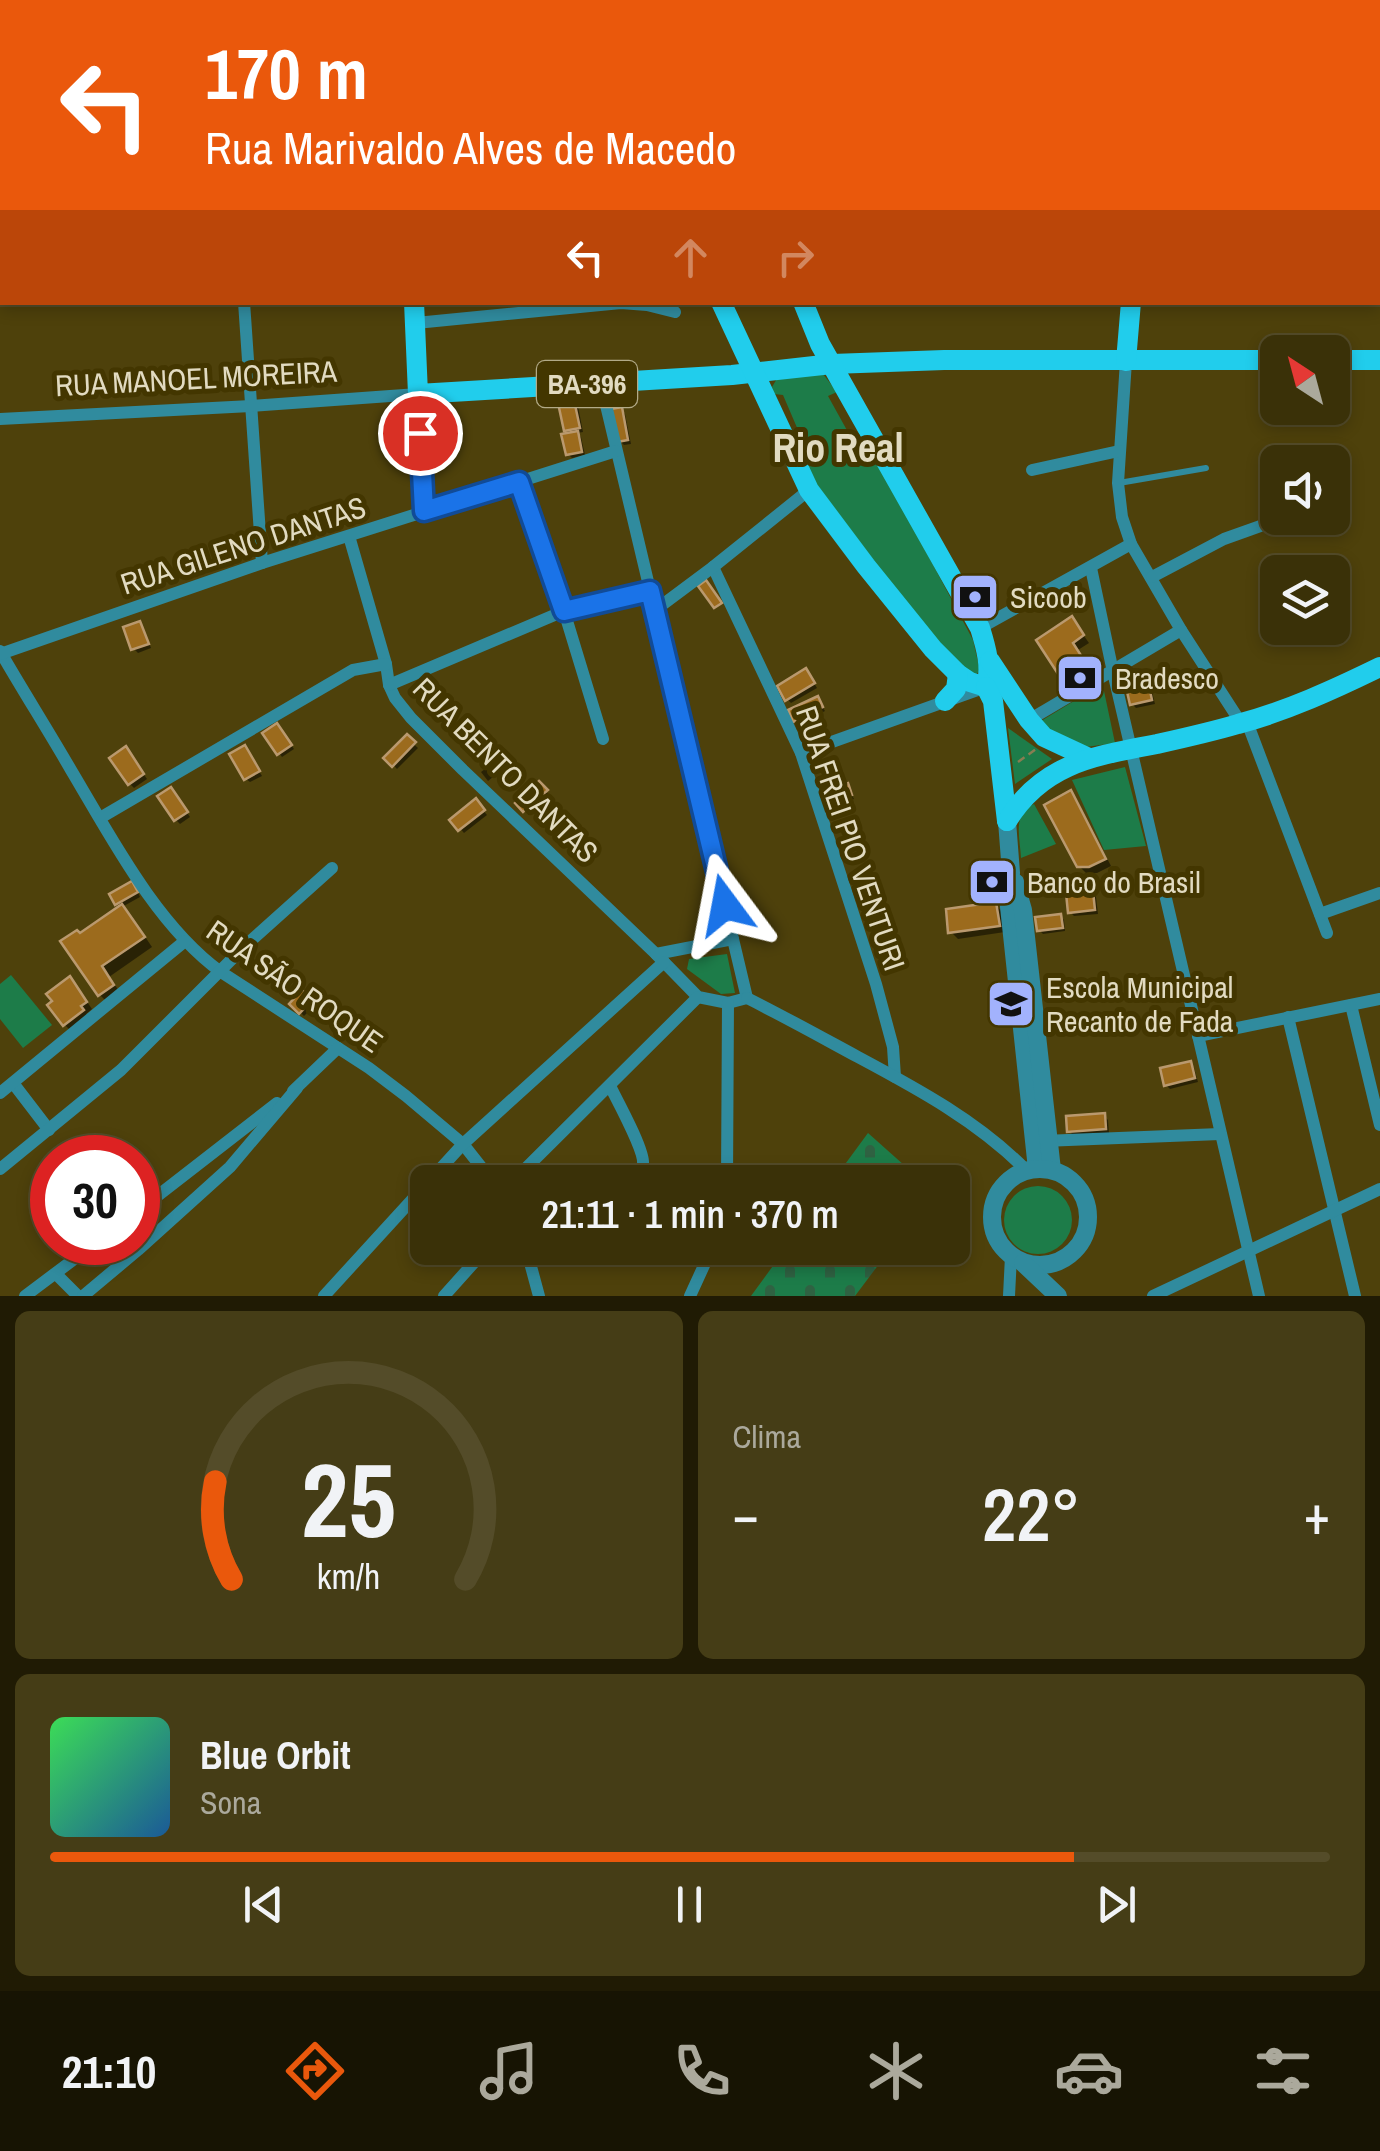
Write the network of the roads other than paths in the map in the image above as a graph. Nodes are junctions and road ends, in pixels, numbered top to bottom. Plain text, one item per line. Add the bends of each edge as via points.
1 (244, 305) edge
2 (604, 305) edge
3 (647, 305) edge
4 (722, 305) edge
5 (804, 305) edge
6 (1131, 305) edge
7 (415, 312) edge
8 (674, 312) dead end
9 (1126, 360) junction
10 (1260, 360) edge
11 (1350, 360) edge
12 (1380, 360) edge
13 (832, 364) junction
14 (755, 372) junction
15 (601, 384) junction
16 (418, 394) junction
17 (251, 406) junction
18 (0, 419) edge
19 (616, 451) junction
20 (1119, 451) junction
21 (1206, 468) dead end
22 (1032, 470) dead end
23 (519, 482) junction
24 (1118, 483) junction
25 (810, 490) junction
26 (424, 511) junction
27 (1260, 526) edge
28 (349, 536) junction
29 (1132, 544) junction
30 (262, 563) junction
31 (712, 567) junction
32 (1091, 568) junction
33 (1152, 577) junction
34 (650, 591) junction
35 (654, 610) junction
36 (564, 611) junction
37 (980, 628) junction
38 (1181, 630) junction
39 (0, 653) edge
40 (988, 657) junction
41 (386, 664) junction
42 (1380, 667) edge
43 (1112, 672) junction
44 (958, 674) junction
45 (389, 685) junction
46 (989, 694) junction
47 (946, 701) junction
48 (1028, 720) junction
49 (1244, 722) junction
50 (1044, 737) junction
51 (603, 740) dead end
52 (1131, 749) junction
53 (800, 754) junction
54 (1089, 758) junction
55 (100, 818) junction
56 (1006, 821) junction
57 (332, 868) dead end
58 (1380, 893) edge
59 (1320, 914) junction
60 (1327, 933) dead end
61 (733, 939) junction
62 (184, 941) junction
63 (660, 958) junction
64 (221, 972) junction
65 (698, 997) junction
66 (747, 998) junction
67 (1380, 999) edge
68 (728, 1003) junction
69 (1351, 1005) junction
70 (1288, 1017) junction
71 (1198, 1036) junction
72 (338, 1048) junction
73 (895, 1077) junction
74 (13, 1083) junction
75 (610, 1086) junction
76 (297, 1088) junction
77 (0, 1093) edge
78 (1380, 1125) edge
79 (49, 1130) junction
80 (1220, 1134) junction
81 (1042, 1141) junction
82 (463, 1144) junction
83 (480, 1165) edge
84 (529, 1165) edge
85 (644, 1165) edge
86 (727, 1165) edge
87 (0, 1168) edge
88 (1038, 1170) junction
89 (1380, 1190) edge
90 (160, 1194) edge
91 (1335, 1211) junction
92 (1247, 1251) junction
93 (1016, 1259) junction
94 (1054, 1264) junction
95 (68, 1265) edge
96 (472, 1265) edge
97 (530, 1265) edge
98 (704, 1265) edge
99 (56, 1274) junction
100 (25, 1296) edge
101 (80, 1296) edge
102 (324, 1296) edge
103 (444, 1296) edge
104 (538, 1296) edge
105 (690, 1296) edge
106 (1009, 1296) edge
107 (1060, 1296) edge
108 (1153, 1296) edge
109 (1258, 1296) edge
110 (1355, 1296) edge

1 - 17 street
2 - 7 street
3 - 8 street
4 - 14 main road
5 - 13 main road
6 - 9 main road
7 - 16 main road
9 - 10 main road, BA-396
9 - 13 main road, BA-396
9 - 20 street
11 - 12 main road
13 - 14 main road, BA-396
13 - 37 main road
14 - 15 main road, RUA MANOEL MOREIRA / BA-396
14 - 25 main road
15 - 16 main road, RUA MANOEL MOREIRA / BA-396
15 - 19 street
16 - 17 street, RUA MANOEL MOREIRA
16 - 26 street
17 - 18 street, RUA MANOEL MOREIRA
17 - 30 street
19 - 23 street, RUA GILENO DANTAS
19 - 34 street
20 - 22 street
20 - 24 street
21 - 24 lane
23 - 26 street, RUA GILENO DANTAS
23 - 36 street
24 - 29 street
25 - 31 street
25 - 44 main road
26 - 28 street, RUA GILENO DANTAS
27 - 33 street
28 - 30 street, RUA GILENO DANTAS
28 - 41 street, RUA BENTO DANTAS
29 - 32 street
29 - 33 street
30 - 39 street, RUA GILENO DANTAS
31 - 35 street
31 - 53 street, RUA FREI PIO VENTURI
32 - 37 street
32 - 43 street
33 - 38 street
34 - 35 street
34 - 36 street
35 - 61 street
36 - 45 street
36 - 51 street
37 - 40 main road
38 - 43 street
38 - 49 street
39 - 55 street, RUA SÃO ROQUE
40 - 46 main road
40 - 48 main road
41 - 45 street, RUA BENTO DANTAS
41 - 55 street via 353,670
42 - 49 main road
43 - 48 street
43 - 52 street
44 - 46 main road
44 - 47 main road
45 - 63 street, RUA BENTO DANTAS via 450,757
46 - 47 street
46 - 50 main road via 1031,734
46 - 56 main road
47 - 53 street
48 - 50 main road
49 - 52 main road
49 - 59 street
50 - 54 main road
52 - 54 main road
52 - 71 street
53 - 73 street, RUA FREI PIO VENTURI via 876,984
54 - 56 main road via 1041,782
55 - 62 street, RUA SÃO ROQUE
56 - 81 street via 1008,888
57 - 64 street
58 - 59 street
59 - 60 street
61 - 63 street
61 - 66 street
62 - 64 street, RUA SÃO ROQUE
62 - 74 street
63 - 65 street, RUA BENTO DANTAS
63 - 82 street
64 - 72 street, RUA SÃO ROQUE
64 - 79 street
65 - 68 street
65 - 75 street
66 - 68 street
66 - 73 street
67 - 69 street
68 - 86 street
69 - 70 street
69 - 78 street
70 - 71 street
70 - 91 street
71 - 80 street
72 - 76 street
72 - 82 street, RUA SÃO ROQUE
73 - 88 street
74 - 77 street
74 - 79 street
75 - 84 street
75 - 85 street
76 - 90 street
76 - 101 street via 230,1166
79 - 87 street
80 - 81 street
80 - 92 street
81 - 88 street
82 - 83 street, RUA SÃO ROQUE
82 - 102 street
88 - 93 street via 1013,1178 994,1202 994,1232
88 - 94 street via 1078,1186 1089,1216 1080,1245
89 - 91 street
91 - 92 street
91 - 110 street
92 - 108 street
92 - 109 street
93 - 94 street
93 - 106 street
93 - 107 street
94 - 107 street
95 - 99 street
96 - 103 street
97 - 104 street
98 - 105 street
99 - 100 street
99 - 101 street

